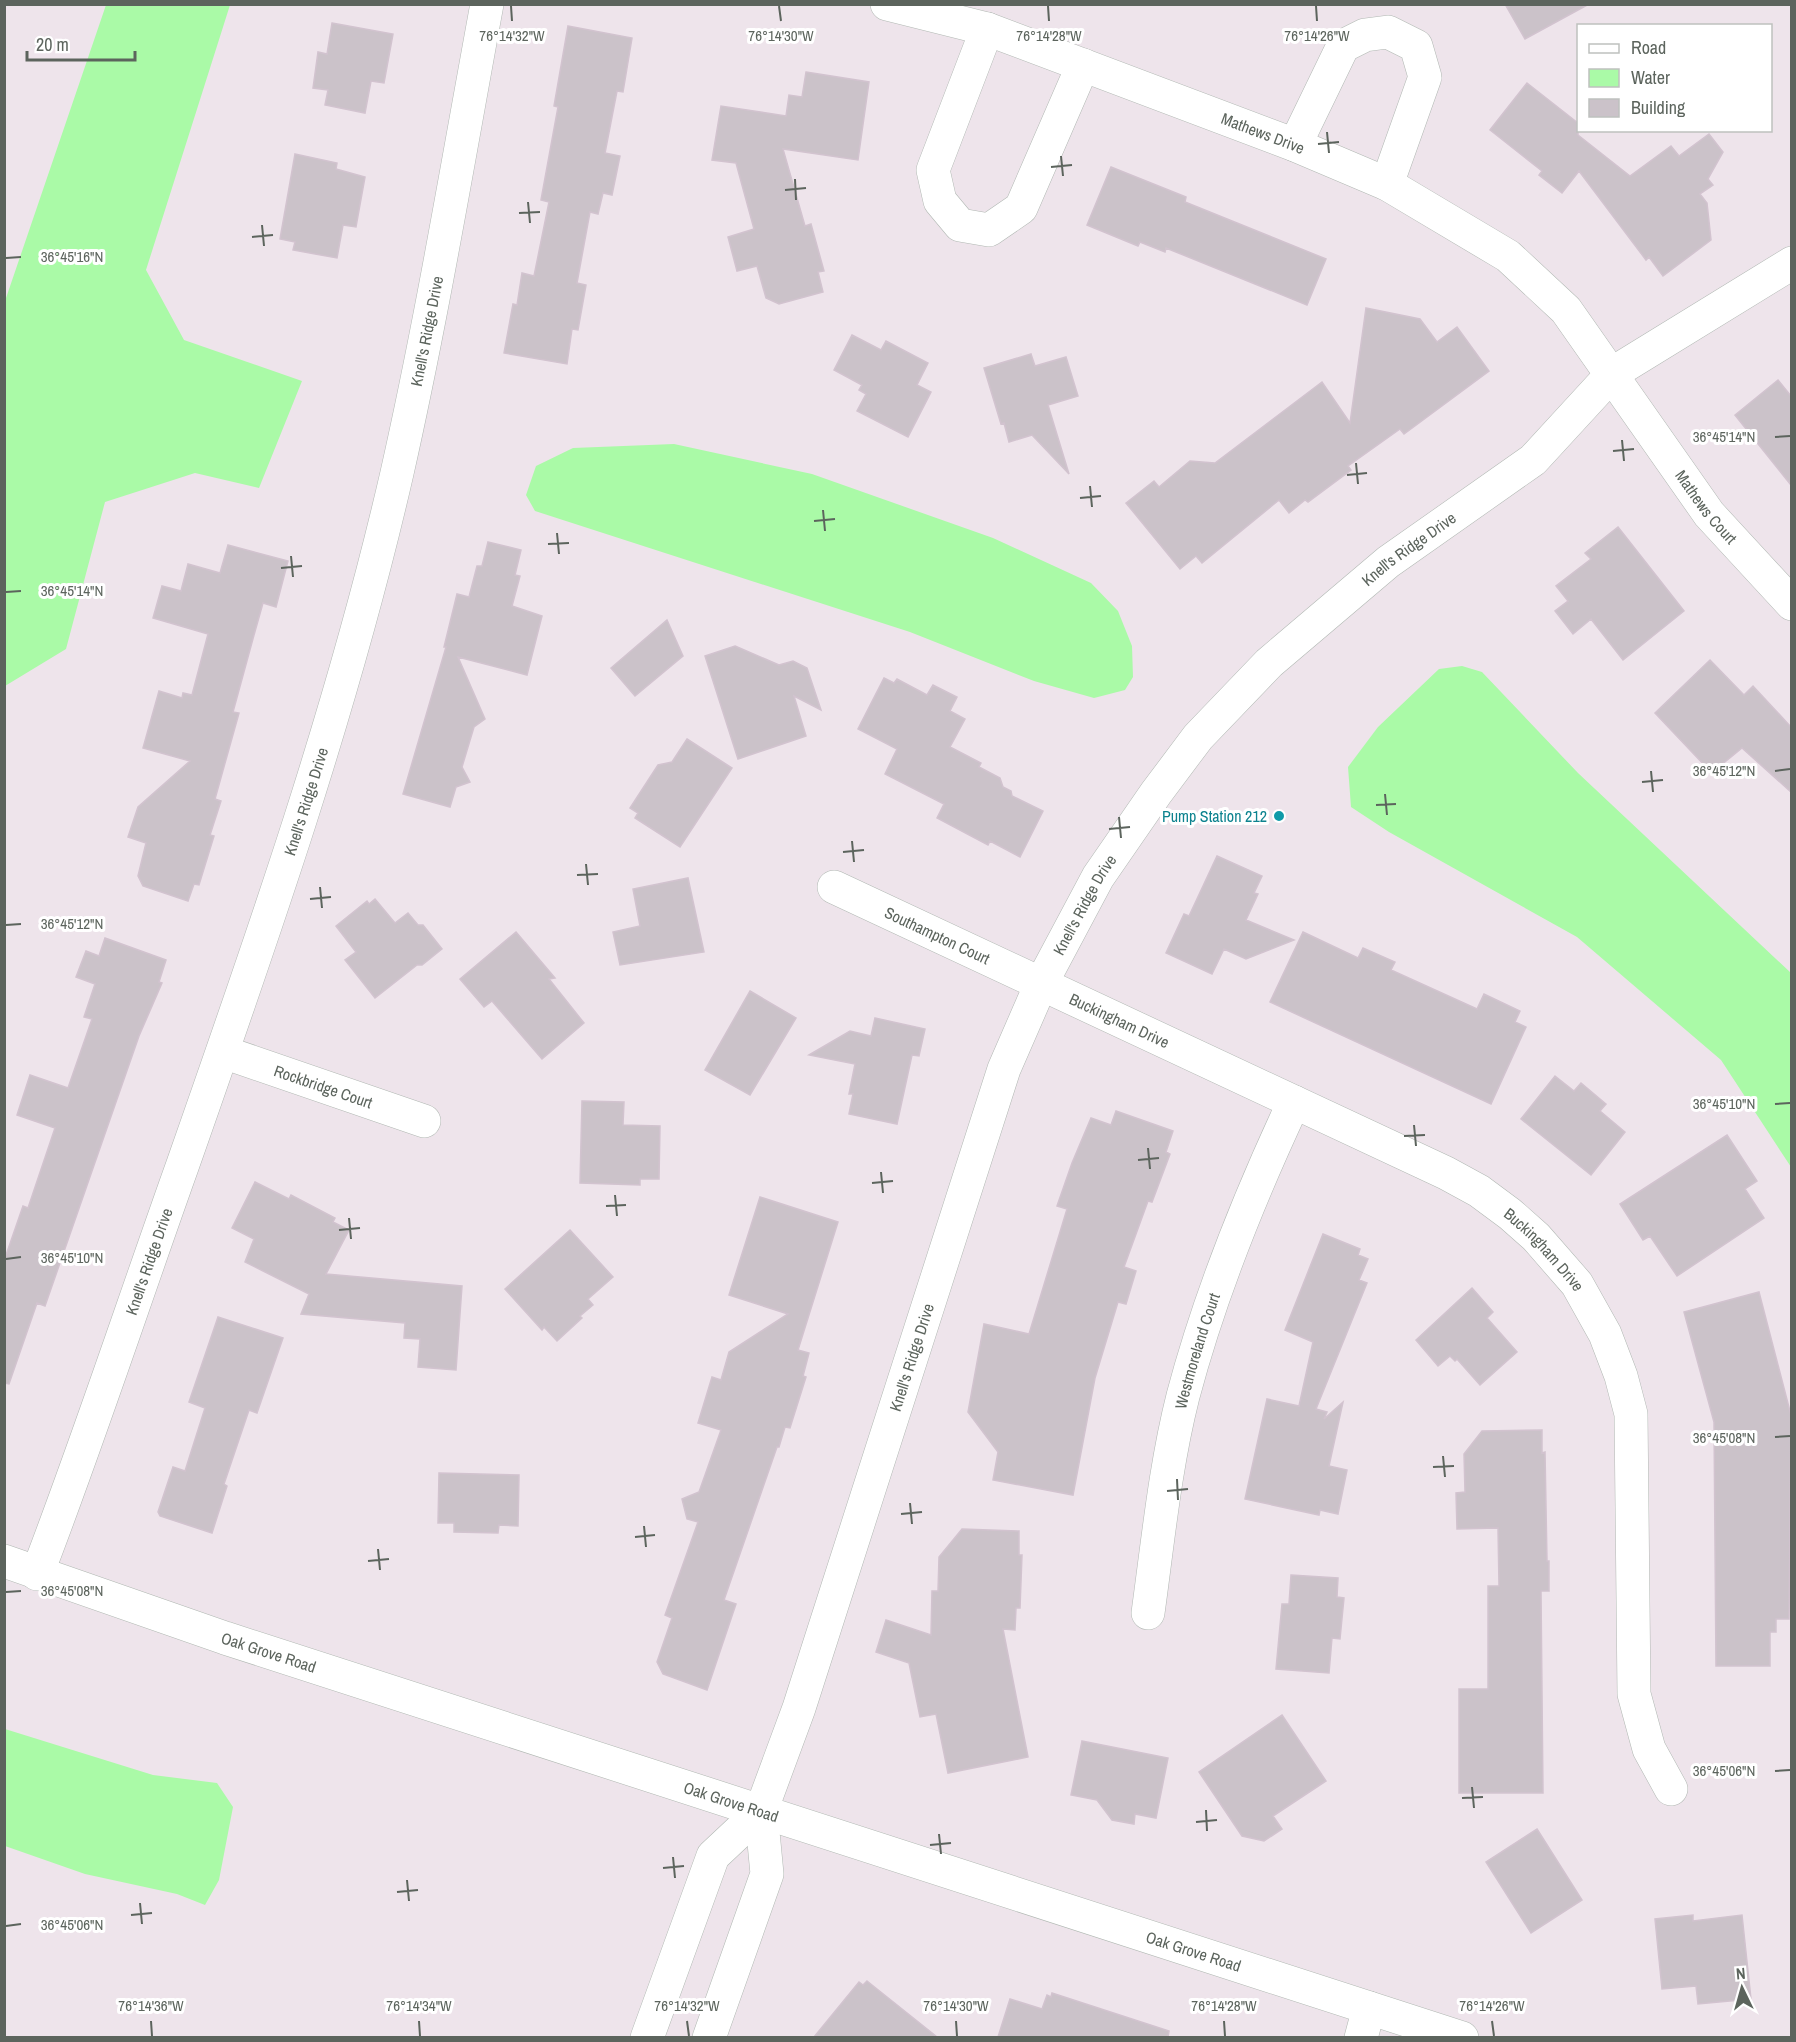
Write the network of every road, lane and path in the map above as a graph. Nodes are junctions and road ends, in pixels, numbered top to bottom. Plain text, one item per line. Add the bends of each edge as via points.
1 (487, 4) edge
2 (887, 4) edge
3 (987, 29) junction
4 (1083, 65) junction
5 (1295, 145) junction
6 (1387, 184) junction
7 (1791, 263) edge
8 (1613, 373) junction
9 (1791, 604) edge
10 (834, 887) dead end
11 (1041, 984) junction
12 (223, 1052) junction
13 (1294, 1102) junction
14 (424, 1121) dead end
15 (4, 1561) edge
16 (37, 1574) junction
17 (1148, 1613) dead end
18 (1671, 1790) dead end
19 (761, 1812) junction
20 (1365, 2023) edge
21 (646, 2037) edge
22 (709, 2037) edge
23 (1462, 2037) edge

1 - 12 street, Knell's Ridge Drive via 397,474 307,804
2 - 3 street, Mathews Drive
3 - 4 street, Mathews Drive
3 - 4 street via 933,170 940,201 960,225 989,230 1021,208
4 - 5 street, Mathews Drive
5 - 6 street, Mathews Drive
5 - 6 street via 1343,46 1365,35 1388,32 1416,46 1425,78
6 - 8 street, Mathews Drive via 1508,256 1566,310
7 - 8 street, Knell's Ridge Drive
8 - 9 street, Mathews Court via 1709,514
8 - 11 street, Knell's Ridge Drive via 1533,460 1388,562 1269,663 1198,737 1098,877
10 - 11 street, Southampton Court
11 - 13 street, Buckingham Drive
11 - 19 street, Knell's Ridge Drive via 1004,1069 799,1708
12 - 14 street, Rockbridge Court
12 - 16 street, Knell's Ridge Drive via 81,1460
13 - 17 street, Westmoreland Court via 1252,1192 1213,1291 1183,1398 1165,1486
13 - 18 street, Buckingham Drive via 1479,1191 1536,1237 1582,1294 1605,1334 1631,1414 1634,1694 1649,1749
15 - 16 street, Oak Grove Road
16 - 19 street, Oak Grove Road
19 - 20 street, Oak Grove Road
19 - 21 street via 713,1856
19 - 22 street via 767,1874
20 - 23 street, Oak Grove Road

